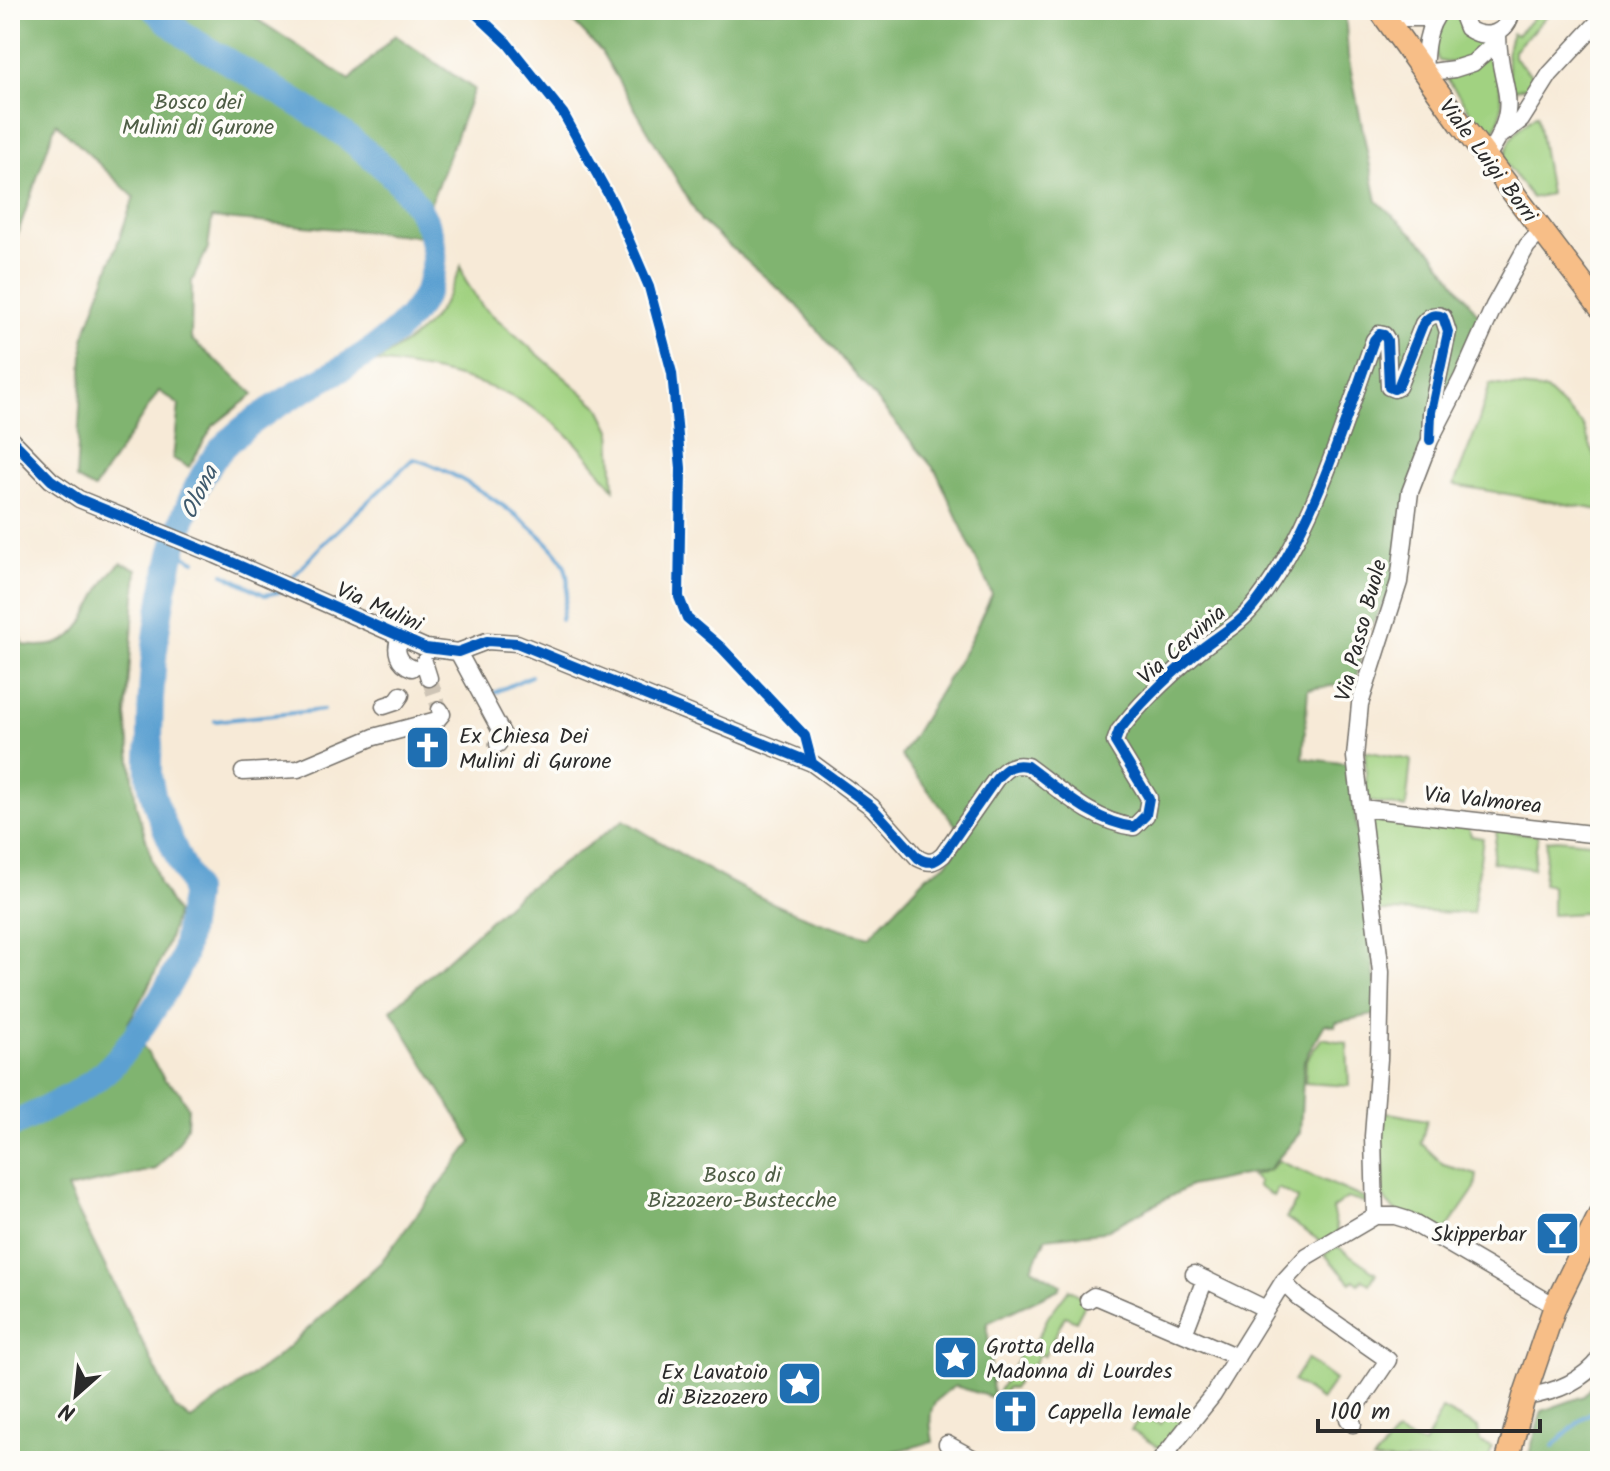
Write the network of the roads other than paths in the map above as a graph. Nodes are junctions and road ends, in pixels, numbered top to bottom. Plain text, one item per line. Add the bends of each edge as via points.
1 (1380, 10) edge
2 (1390, 10) edge
3 (1460, 10) edge
4 (1512, 10) edge
5 (1438, 14) edge
6 (1600, 20) edge
7 (1498, 36) junction
8 (1424, 73) junction
9 (1534, 97) junction
10 (1510, 100) junction
11 (1503, 134) junction
12 (1486, 157) junction
13 (1542, 230) junction
14 (1600, 307) edge
15 (10, 438) edge
16 (1430, 440) junction
17 (400, 637) junction
18 (458, 652) junction
19 (417, 672) junction
20 (611, 681) joint
21 (384, 706) dead end
22 (440, 710) dead end
23 (498, 744) dead end
24 (243, 772) dead end
25 (1362, 808) junction
26 (1600, 835) edge
27 (1600, 1214) edge
28 (1375, 1216) junction
29 (1283, 1282) junction
30 (1088, 1300) dead end
31 (1555, 1306) junction
32 (1266, 1309) junction
33 (1184, 1334) junction
34 (1237, 1357) junction
35 (1600, 1358) edge
36 (1524, 1397) junction
37 (1353, 1424) dead end
38 (947, 1444) dead end
39 (978, 1461) edge
40 (1160, 1461) edge
41 (1507, 1461) edge

1 - 8 main road, Viale Luigi Borri
2 - 5 street via 1404,18
3 - 7 street via 1474,33
4 - 7 street
5 - 8 street via 1426,46
6 - 9 street
7 - 8 street via 1473,63
7 - 10 street
8 - 12 main road, Viale Luigi Borri
9 - 10 street
9 - 11 street via 1521,120
10 - 11 street
11 - 12 street
12 - 13 main road, Viale Luigi Borri
13 - 14 main road, Viale Luigi Borri
13 - 16 street, Via Passo Buole via 1527,246 1494,306
15 - 17 street, Via Mulini via 51,480 79,499
16 - 20 street, Via Cervinia via 1448,332 1443,317 1436,314 1423,324 1394,389 1387,381 1387,340 1379,334 1374,340 1315,495 1287,556 1256,604 1229,632 1198,651 1119,731 1115,742 1149,798 1146,815 1134,827 1115,824 1016,764 996,779 943,855 927,863 872,807 812,763
16 - 25 street, Via Passo Buole via 1410,492 1399,582 1360,704 1355,757
17 - 19 street, Via Mulini
17 - 19 street, Via Mulini via 396,648 401,661
18 - 19 street, Via Mulini
18 - 20 street, Via Mulini via 487,641 517,643
18 - 23 street via 503,735
19 - 21 street via 396,702
22 - 24 street via 437,720 374,737 298,769
25 - 26 street, Via Valmorea
25 - 28 street, Via Passo Buole via 1381,972
27 - 31 main road
28 - 29 street via 1307,1256
28 - 31 street via 1408,1220
29 - 32 street
29 - 37 street via 1388,1360 1348,1419
30 - 33 street via 1097,1297
31 - 36 main road
32 - 33 street via 1200,1277
32 - 34 street
33 - 34 street
34 - 40 street
35 - 36 street via 1573,1381
36 - 41 main road
38 - 39 street

